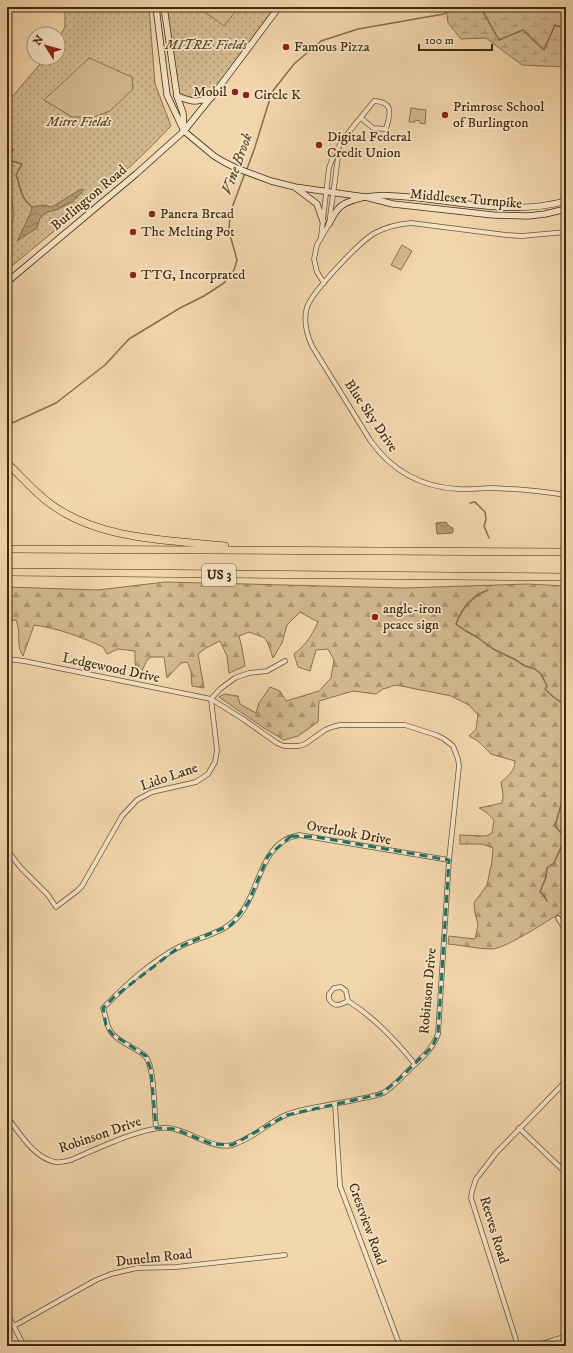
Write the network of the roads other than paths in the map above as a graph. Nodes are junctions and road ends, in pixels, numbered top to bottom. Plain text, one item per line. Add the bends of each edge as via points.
1 (156, 7) edge
2 (164, 7) edge
3 (279, 7) edge
4 (177, 96) junction
5 (212, 97) junction
6 (361, 118) junction
7 (184, 131) junction
8 (340, 144) junction
9 (294, 187) junction
10 (326, 192) junction
11 (333, 192) junction
12 (365, 197) junction
13 (566, 201) edge
14 (566, 210) edge
15 (323, 220) junction
16 (329, 224) junction
17 (566, 232) edge
18 (321, 237) junction
19 (7, 282) edge
20 (324, 283) junction
21 (7, 463) edge
22 (566, 495) edge
23 (7, 549) edge
24 (265, 550) junction
25 (566, 552) edge
26 (7, 572) edge
27 (566, 577) edge
28 (7, 660) edge
29 (285, 661) dead end
30 (211, 699) junction
31 (7, 850) edge
32 (448, 860) junction
33 (558, 918) dead end
34 (566, 931) edge
35 (348, 1001) junction
36 (415, 1064) junction
37 (566, 1081) edge
38 (335, 1104) junction
39 (7, 1117) edge
40 (156, 1128) junction
41 (519, 1128) junction
42 (566, 1173) edge
43 (285, 1255) dead end
44 (7, 1313) edge
45 (14, 1326) junction
46 (566, 1337) edge
47 (24, 1346) edge
48 (400, 1346) edge
49 (518, 1346) edge
50 (537, 1346) edge

1 - 7 main road, Middlesex Turnpike via 167,95
2 - 4 main road
3 - 5 main road, Burlington Road
4 - 5 main road via 197,102
4 - 7 main road via 183,113
5 - 7 main road, Burlington Road
6 - 6 street via 374,101 381,101 390,110 386,129 373,128
6 - 8 street
7 - 9 main road, Middlesex Turnpike via 214,156 236,168
7 - 19 main road, Burlington Road
8 - 10 street via 329,168
8 - 11 street
9 - 10 main road, Middlesex Turnpike
9 - 15 main road via 317,204
10 - 11 main road, Middlesex Turnpike
10 - 15 street
11 - 12 main road, Middlesex Turnpike
11 - 16 street
12 - 13 main road, Middlesex Turnpike via 394,196 519,208
12 - 14 main road, Middlesex Turnpike via 393,204 510,216
12 - 16 main road via 341,206
15 - 18 street
16 - 18 street
17 - 20 street, Blue Sky Drive via 522,236 425,224 400,224 375,233 365,240
18 - 20 street via 314,259 317,272
20 - 22 street, Blue Sky Drive via 308,306 305,315 307,335 370,440 392,465 412,478 439,487 520,489
21 - 24 highway via 52,505 88,524 140,537
23 - 24 highway, US 3
24 - 25 highway, US 3
26 - 27 highway, US 3
28 - 30 street, Ledgewood Drive via 24,661
29 - 30 street via 267,670 235,678
30 - 31 street, Lido Lane via 217,750 215,762 208,774 196,782 152,792 137,800 122,816 82,886 56,907
30 - 32 street, Robinson Drive via 284,746 305,744 325,730 340,725 404,725 444,739 456,751 459,766
32 - 36 street, Robinson Drive via 438,1034 432,1047
32 - 40 street, Overlook Drive via 299,835 291,836 277,845 268,856 248,903 230,925 179,947 125,987 103,1008 106,1025 112,1034 146,1056 151,1070
33 - 34 street
35 - 35 street via 334,1004 329,999 331,991 341,987 346,992
35 - 36 street via 368,1014
36 - 38 street, Robinson Drive via 381,1094
37 - 41 street, Reeves Road
38 - 40 street, Robinson Drive via 287,1115 232,1145 212,1144 168,1127
38 - 48 street, Crestview Road via 340,1186
39 - 40 street, Robinson Drive via 31,1146 55,1162 71,1160
41 - 42 street
41 - 49 street, Reeves Road via 480,1173 471,1197
43 - 45 street, Dunelm Road via 176,1267 137,1268 111,1274
44 - 45 street
45 - 47 street
46 - 50 main road

